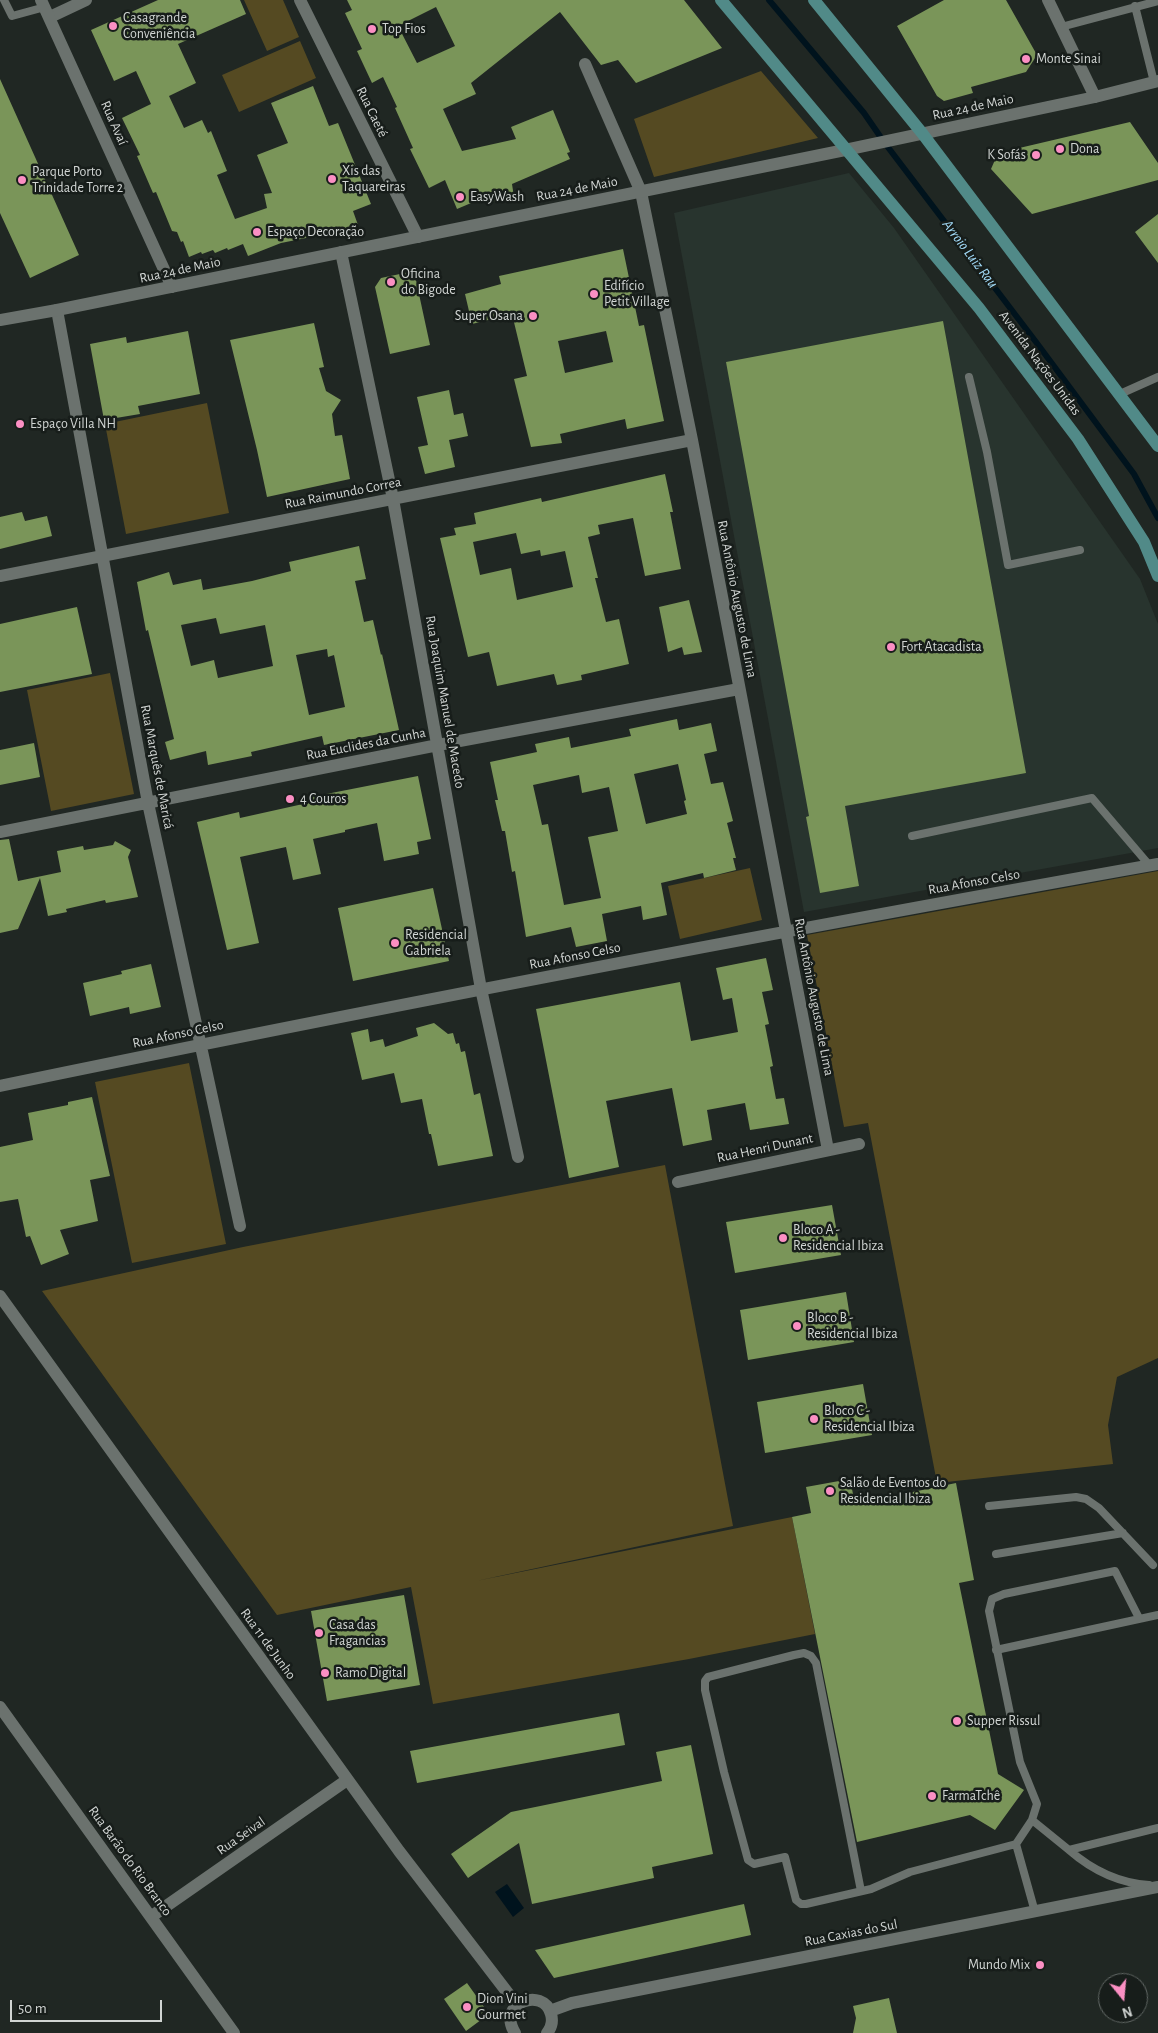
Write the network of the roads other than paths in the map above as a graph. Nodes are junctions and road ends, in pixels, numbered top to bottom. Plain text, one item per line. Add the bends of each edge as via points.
1 (4, 0) edge
2 (86, 0) edge
3 (300, 0) edge
4 (722, 0) edge
5 (814, 0) edge
6 (1048, 0) edge
7 (1158, 1) edge
8 (1135, 6) junction
9 (45, 8) edge
10 (1061, 27) junction
11 (585, 64) dead end
12 (1156, 82) edge
13 (1095, 97) junction
14 (922, 133) junction
15 (845, 150) junction
16 (641, 192) junction
17 (418, 237) junction
18 (341, 252) junction
19 (172, 287) junction
20 (57, 310) junction
21 (0, 320) edge
22 (969, 377) dead end
23 (1158, 378) edge
24 (1120, 394) junction
25 (692, 440) junction
26 (1158, 446) edge
27 (393, 499) junction
28 (1080, 550) dead end
29 (102, 555) junction
30 (0, 576) edge
31 (1158, 576) edge
32 (739, 689) junction
33 (438, 745) junction
34 (148, 803) junction
35 (0, 832) edge
36 (912, 836) dead end
37 (1154, 865) edge
38 (786, 931) junction
39 (481, 989) junction
40 (199, 1044) junction
41 (0, 1086) edge
42 (859, 1144) dead end
43 (828, 1150) junction
44 (518, 1157) dead end
45 (678, 1182) dead end
46 (240, 1226) dead end
47 (0, 1296) edge
48 (989, 1506) dead end
49 (1122, 1533) junction
50 (996, 1554) dead end
51 (1153, 1565) dead end
52 (1158, 1615) edge
53 (1139, 1618) junction
54 (996, 1650) junction
55 (0, 1708) edge
56 (347, 1780) junction
57 (1032, 1820) junction
58 (1158, 1828) edge
59 (1016, 1844) junction
60 (1069, 1850) junction
61 (1158, 1886) edge
62 (861, 1891) junction
63 (1035, 1912) junction
64 (152, 1916) junction
65 (517, 2005) junction
66 (550, 2010) junction
67 (234, 2033) edge
68 (515, 2033) edge
69 (547, 2033) edge

1 - 9 lane via 12,16
2 - 9 street
3 - 17 street, Rua Caeté
4 - 15 main road, Avenida Nações Unidas
5 - 14 main road
6 - 10 street
7 - 8 lane
8 - 10 lane
8 - 12 lane
9 - 19 street, Rua Avaí
10 - 13 street
11 - 16 street, Rua Antônio Augusto de Lima
12 - 13 street, Rua 24 de Maio
13 - 14 street, Rua 24 de Maio
14 - 15 street, Rua 24 de Maio
14 - 24 main road
15 - 16 street, Rua 24 de Maio
15 - 31 main road, Avenida Nações Unidas via 979,308 1078,439 1144,542
16 - 17 street, Rua 24 de Maio
16 - 25 street, Rua Antônio Augusto de Lima
17 - 18 street, Rua 24 de Maio
18 - 19 street, Rua 24 de Maio
18 - 27 street, Rua Joaquim Manuel de Macedo
19 - 20 street, Rua 24 de Maio
20 - 21 street, Rua 24 de Maio
20 - 29 street, Rua Marquês de Maricá
22 - 28 lane via 1008,565
23 - 24 lane
24 - 26 main road
25 - 27 street, Rua Raimundo Correa
25 - 32 street, Rua Antônio Augusto de Lima
27 - 29 street, Rua Raimundo Correa
27 - 33 street, Rua Joaquim Manuel de Macedo
29 - 30 street, Rua Raimundo Correa
29 - 34 street, Rua Marquês de Maricá
32 - 33 street, Rua Euclides da Cunha
32 - 38 street, Rua Antônio Augusto de Lima
33 - 34 street, Rua Euclides da Cunha
33 - 39 street, Rua Joaquim Manuel de Macedo
34 - 35 street, Rua Euclides da Cunha
34 - 40 street, Rua Marquês de Maricá
36 - 37 lane via 1092,798
37 - 38 street, Rua Afonso Celso
38 - 39 street, Rua Afonso Celso
38 - 43 street, Rua Antônio Augusto de Lima
39 - 40 street, Rua Afonso Celso
39 - 44 street, Rua Joaquim Manuel de Macedo
40 - 41 street, Rua Afonso Celso
40 - 46 street, Rua Marquês de Maricá
42 - 43 street, Rua Henri Dunant
43 - 45 street, Rua Henri Dunant
47 - 56 street, Rua 11 de Junho
48 - 49 lane via 1076,1497 1086,1499
49 - 50 lane
49 - 51 lane
52 - 53 lane
53 - 54 lane
53 - 54 lane via 1115,1571 1004,1594 992,1599 988,1611
54 - 57 lane via 1020,1762 1037,1804
55 - 64 street, Rua Barão do Rio Branco
56 - 64 street, Rua Seival
56 - 65 street, Rua 11 de Junho
57 - 59 lane
57 - 60 lane
58 - 60 lane
59 - 62 lane via 910,1872
59 - 63 lane
60 - 61 lane via 1102,1873 1132,1884
61 - 63 street, Rua Caxias do Sul
62 - 62 lane via 816,1664 811,1656 804,1653 794,1655 708,1677 704,1685 729,1792 750,1862 754,1864 785,1857 795,1897 802,1904
63 - 66 street, Rua Caxias do Sul
64 - 67 street, Rua Barão do Rio Branco
65 - 66 street via 531,1999
65 - 68 street via 511,2022
66 - 69 street via 552,2022

